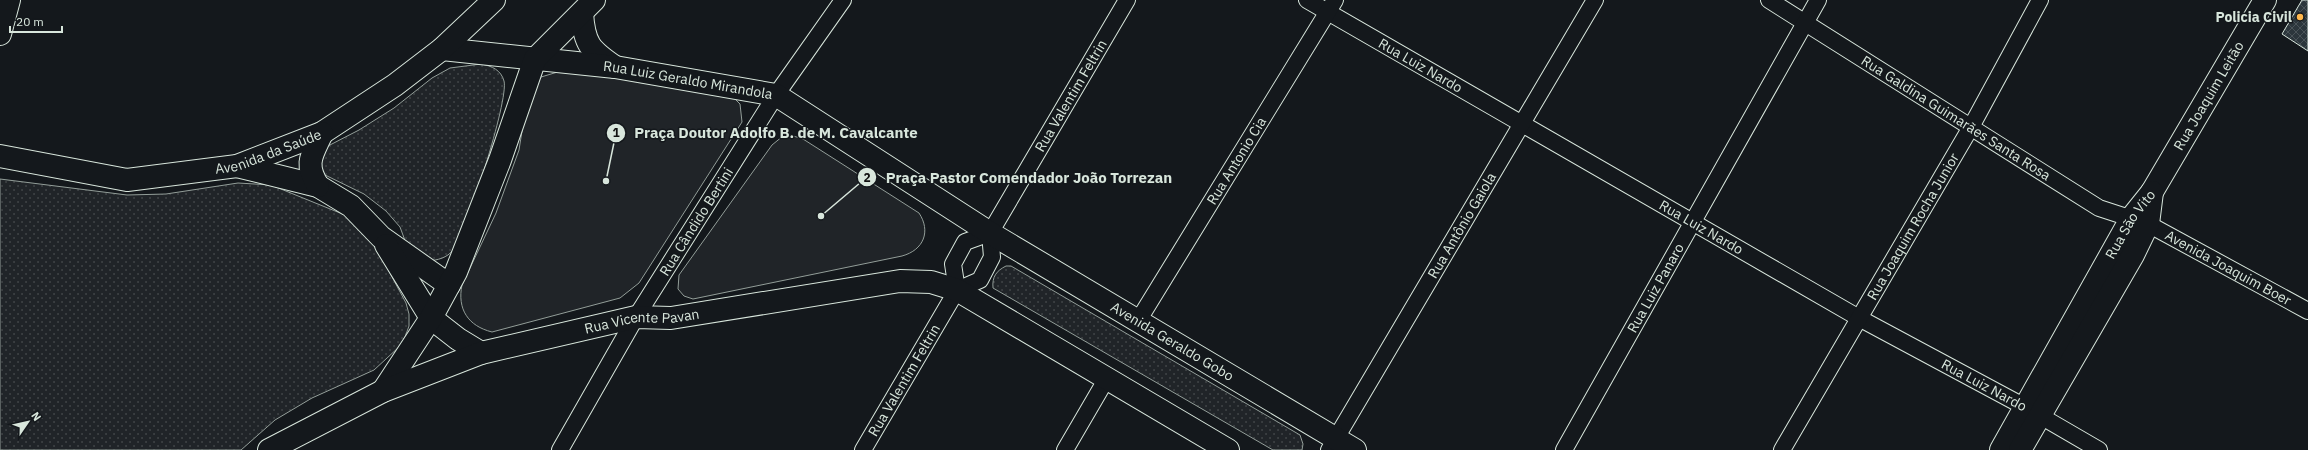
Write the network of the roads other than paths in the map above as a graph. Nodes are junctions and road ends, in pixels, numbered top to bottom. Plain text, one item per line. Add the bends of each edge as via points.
1 (494, 0) edge
2 (843, 0) edge
3 (1127, 0) edge
4 (1307, 0) edge
5 (1595, 0) edge
6 (1769, 0) edge
7 (1818, 0) edge
8 (2040, 0) edge
9 (2265, 0) edge
10 (6, 3) edge
11 (588, 6) edge
12 (1331, 6) edge
13 (1805, 23) junction
14 (0, 34) edge
15 (442, 49) junction
16 (535, 59) junction
17 (615, 67) junction
18 (776, 95) junction
19 (1521, 125) junction
20 (1971, 127) junction
21 (322, 133) junction
22 (0, 156) edge
23 (237, 166) junction
24 (318, 186) junction
25 (2152, 192) joint
26 (2140, 220) junction
27 (1692, 222) junction
28 (990, 233) junction
29 (381, 237) junction
30 (449, 285) junction
31 (958, 290) junction
32 (2308, 311) edge
33 (636, 317) junction
34 (431, 318) junction
35 (1859, 318) junction
36 (1138, 321) junction
37 (481, 353) junction
38 (1107, 378) junction
39 (383, 391) junction
40 (2033, 411) junction
41 (1333, 444) edge
42 (269, 450) edge
43 (560, 450) edge
44 (863, 450) edge
45 (1065, 450) edge
46 (1228, 450) edge
47 (1355, 450) edge
48 (1564, 450) edge
49 (1782, 450) edge
50 (2000, 450) edge
51 (2020, 450) edge
52 (2099, 450) edge

1 - 15 street, Avenida da Saúde
2 - 18 street, Rua Cândido Bertini
3 - 28 street, Rua Valentim Feltrin
4 - 12 street, Rua Luiz Nardo
5 - 19 street, Rua Antônio Gaiola
6 - 13 street, Rua Galdina Guimarães Santa Rosa
7 - 13 street, Rua Luiz Panaro
8 - 20 street, Rua Joaquim Rocha Junior
9 - 25 street, Rua Joaquim Leitão
10 - 14 street
11 - 16 street
11 - 17 street via 586,41 593,52
12 - 19 street, Rua Luiz Nardo
12 - 36 street, Rua Antonio Cia
13 - 20 street, Rua Galdina Guimarães Santa Rosa
13 - 27 street, Rua Luiz Panaro
15 - 16 street, Rua Luiz Geraldo Mirandola
15 - 21 street, Avenida da Saúde via 395,85
16 - 17 street, Rua Luiz Geraldo Mirandola
16 - 30 street via 500,160
17 - 18 street, Rua Luiz Geraldo Mirandola
18 - 28 street, Rua Luiz Geraldo Mirandola
18 - 33 street, Rua Cândido Bertini
19 - 27 street, Rua Luiz Nardo
19 - 41 street, Rua Antônio Gaiola
20 - 26 street, Rua Galdina Guimarães Santa Rosa via 2100,208
20 - 35 street, Rua Joaquim Rocha Junior
21 - 23 street, Avenida da Saúde
21 - 24 street via 310,164 311,173
22 - 23 street, Avenida da Saúde via 127,180
23 - 24 street
24 - 29 street via 351,206
25 - 26 street, Rua São Vito
26 - 32 street, Avenida Joaquim Boer
26 - 40 street, Rua São Vito via 2133,256
27 - 35 street, Rua Luiz Nardo
27 - 48 street, Rua Luiz Panaro
28 - 31 street via 992,257 980,280
28 - 31 street via 965,242 953,264
28 - 36 street, Avenida Geraldo Gobo
29 - 30 street
29 - 34 street
30 - 34 street
31 - 33 street, Rua Vicente Pavan via 930,282 900,280 671,318
31 - 38 street
31 - 44 street, Rua Valentim Feltrin
33 - 37 street, Rua Vicente Pavan
33 - 43 street, Rua Cândido Bertini
34 - 37 street
34 - 39 street
35 - 40 street, Rua Luiz Nardo
35 - 49 street, Rua Joaquim Rocha Junior
36 - 41 street, Avenida Geraldo Gobo
37 - 39 street, Rua Vicente Pavan
38 - 45 street
38 - 46 street
39 - 42 street
40 - 50 street, Rua São Vito
40 - 51 street, Rua São Vito
40 - 52 street, Rua Luiz Nardo
41 - 47 street, Avenida Geraldo Gobo

